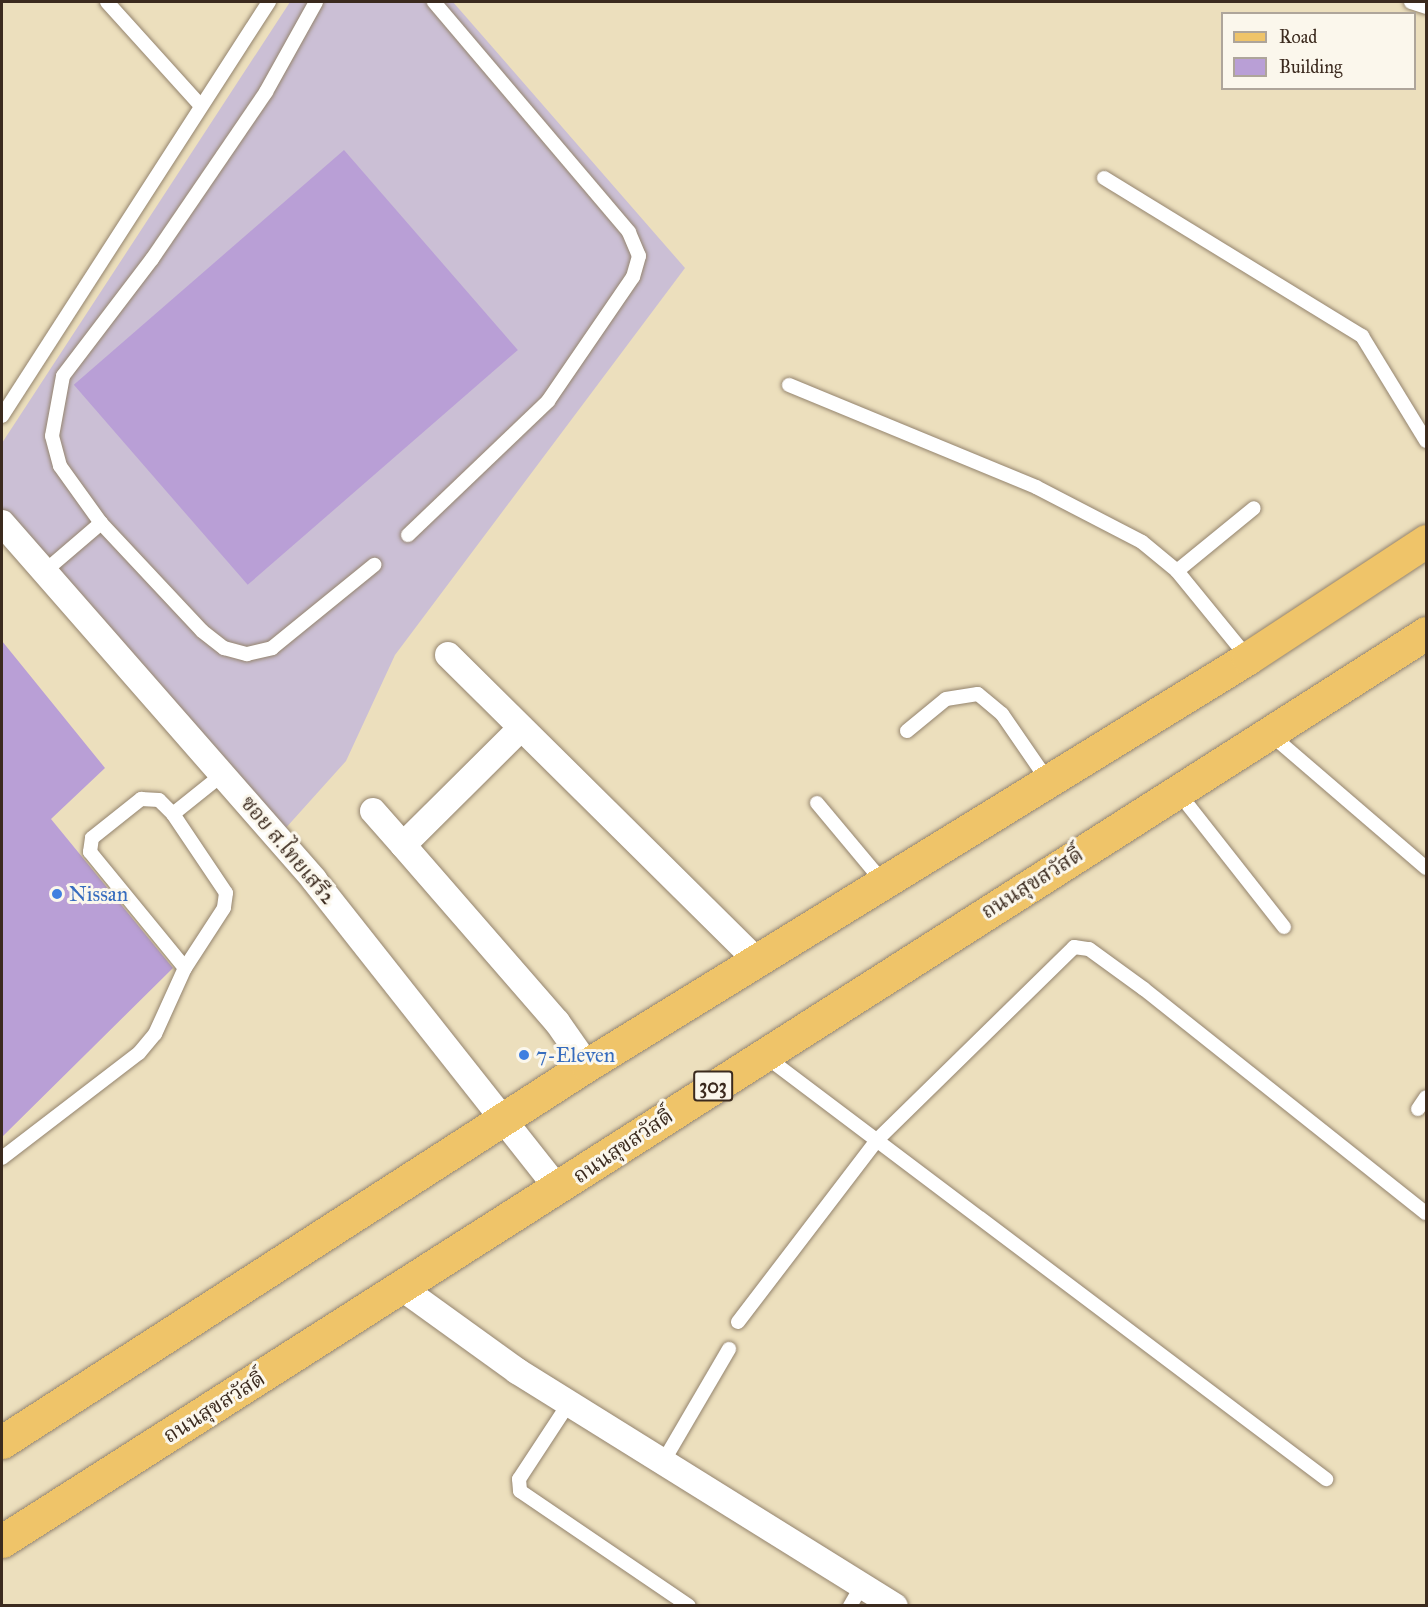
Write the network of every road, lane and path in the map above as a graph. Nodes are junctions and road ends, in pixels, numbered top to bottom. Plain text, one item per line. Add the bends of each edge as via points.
1 (107, 2) edge
2 (269, 2) edge
3 (316, 2) edge
4 (434, 2) edge
5 (1411, 2) edge
6 (1426, 7) edge
7 (201, 106) junction
8 (1104, 178) dead end
9 (789, 385) dead end
10 (2, 416) edge
11 (1426, 441) edge
12 (1254, 508) dead end
13 (101, 522) junction
14 (2, 523) edge
15 (408, 535) dead end
16 (1426, 541) edge
17 (374, 565) dead end
18 (45, 571) junction
19 (1177, 571) junction
20 (1426, 633) edge
21 (448, 655) dead end
22 (1248, 658) junction
23 (521, 728) junction
24 (906, 731) dead end
25 (1269, 733) junction
26 (223, 774) junction
27 (1048, 781) junction
28 (1177, 791) junction
29 (817, 803) dead end
30 (373, 811) dead end
31 (173, 814) junction
32 (403, 845) junction
33 (1426, 868) edge
34 (884, 883) junction
35 (1284, 927) dead end
36 (758, 962) junction
37 (185, 968) junction
38 (762, 1053) junction
39 (587, 1065) junction
40 (1426, 1097) edge
41 (1418, 1109) dead end
42 (505, 1118) junction
43 (877, 1140) junction
44 (2, 1158) edge
45 (558, 1189) junction
46 (1426, 1213) edge
47 (402, 1288) junction
48 (738, 1322) dead end
49 (729, 1348) dead end
50 (569, 1403) junction
51 (2, 1442) edge
52 (663, 1462) junction
53 (1326, 1479) dead end
54 (2, 1541) edge
55 (856, 1595) edge
56 (689, 1605) edge
57 (895, 1605) edge

1 - 7 lane
2 - 7 lane
3 - 13 lane via 252,111 152,259 63,376 52,436 60,466
4 - 15 lane via 629,232 639,256 633,277 548,401
5 - 6 lane
7 - 10 lane
8 - 11 lane via 1362,336
9 - 19 lane via 1036,487 1142,542
12 - 19 lane
13 - 17 lane via 202,631 224,648 247,654 272,648
13 - 18 lane
14 - 18 street, ซอย ส.ไทยเสรี2
16 - 22 main road
18 - 26 street, ซอย ส.ไทยเสรี2
19 - 22 lane
20 - 25 main road, ถนนสุขสวัสดิ์ / 303
21 - 23 street
22 - 27 main road
23 - 32 street
23 - 36 street
24 - 27 lane via 946,699 978,694 1002,714
25 - 28 main road, ถนนสุขสวัสดิ์ / 303
25 - 33 lane
26 - 31 lane
26 - 42 street, ซอย ส.ไทยเสรี2 via 315,879
27 - 34 main road
28 - 35 lane
28 - 38 main road, ถนนสุขสวัสดิ์ / 303
29 - 34 lane
30 - 32 street
31 - 37 lane via 226,893 224,908
31 - 37 lane via 159,800 141,799 92,838 90,852
32 - 39 street via 557,1022
34 - 36 main road
36 - 39 main road
37 - 44 lane via 155,1034 139,1053
38 - 43 lane
38 - 45 main road, ถนนสุขสวัสดิ์ / 303
39 - 42 main road
40 - 41 lane
42 - 45 street, ซอย ส.ไทยเสรี2
42 - 51 main road
43 - 46 lane via 1074,947 1089,949 1144,989
43 - 48 lane
43 - 53 lane
45 - 47 main road, ถนนสุขสวัสดิ์ / 303
47 - 50 street
47 - 54 main road, ถนนสุขสวัสดิ์ / 303
49 - 52 lane
50 - 52 street
50 - 56 lane via 519,1479 520,1491
52 - 55 street
55 - 57 street

